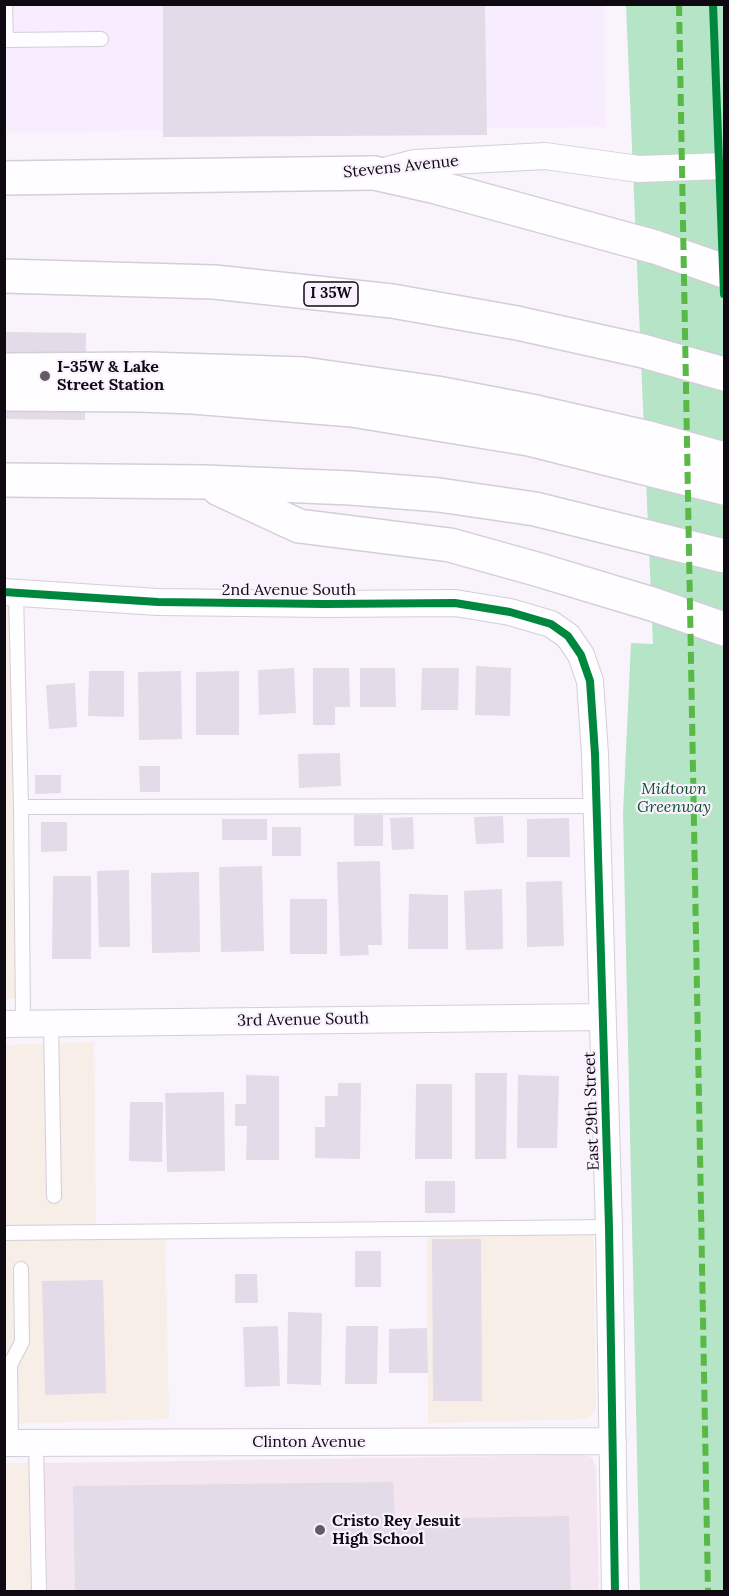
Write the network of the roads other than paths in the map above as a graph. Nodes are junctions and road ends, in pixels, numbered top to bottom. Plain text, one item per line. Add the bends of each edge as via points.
1 (5, 4) edge
2 (101, 39) dead end
3 (5, 40) edge
4 (724, 166) edge
5 (374, 173) junction
6 (4, 178) edge
7 (724, 272) edge
8 (10, 276) edge
9 (724, 374) edge
10 (9, 382) edge
11 (724, 459) edge
12 (8, 480) edge
13 (204, 482) junction
14 (724, 488) edge
15 (724, 556) edge
16 (10, 592) edge
17 (724, 629) edge
18 (568, 636) joint
19 (596, 806) junction
20 (21, 807) junction
21 (602, 1017) junction
22 (51, 1023) junction
23 (14, 1024) edge
24 (54, 1196) dead end
25 (609, 1227) junction
26 (4, 1233) edge
27 (21, 1269) dead end
28 (612, 1441) junction
29 (36, 1442) junction
30 (8, 1443) edge
31 (39, 1592) edge
32 (615, 1592) edge

1 - 3 lane
2 - 3 lane
4 - 5 street, Stevens Avenue via 639,169 545,156 414,163
5 - 6 main road, Stevens Avenue
5 - 7 main road via 655,247
8 - 9 main road, I 35W via 214,282 392,301 517,323
10 - 11 main road via 148,369 304,374 536,412
10 - 14 main road via 352,410 530,439
12 - 13 main road
13 - 15 main road via 439,495 535,509
13 - 17 main road via 299,526 450,545
16 - 18 street, 2nd Avenue South via 158,602 455,603 510,612 551,624
16 - 20 lane
18 - 19 street, East 29th Street via 581,655 590,681
19 - 20 lane
19 - 21 street, East 29th Street
20 - 23 lane
21 - 22 street, 3rd Avenue South
21 - 25 street, East 29th Street
22 - 23 street, 3rd Avenue South
22 - 24 lane
25 - 26 lane
25 - 28 street, East 29th Street
27 - 30 lane via 22,1342 10,1365
28 - 29 street, Clinton Avenue
28 - 32 street, East 29th Street
29 - 30 street, Clinton Avenue
29 - 31 lane

